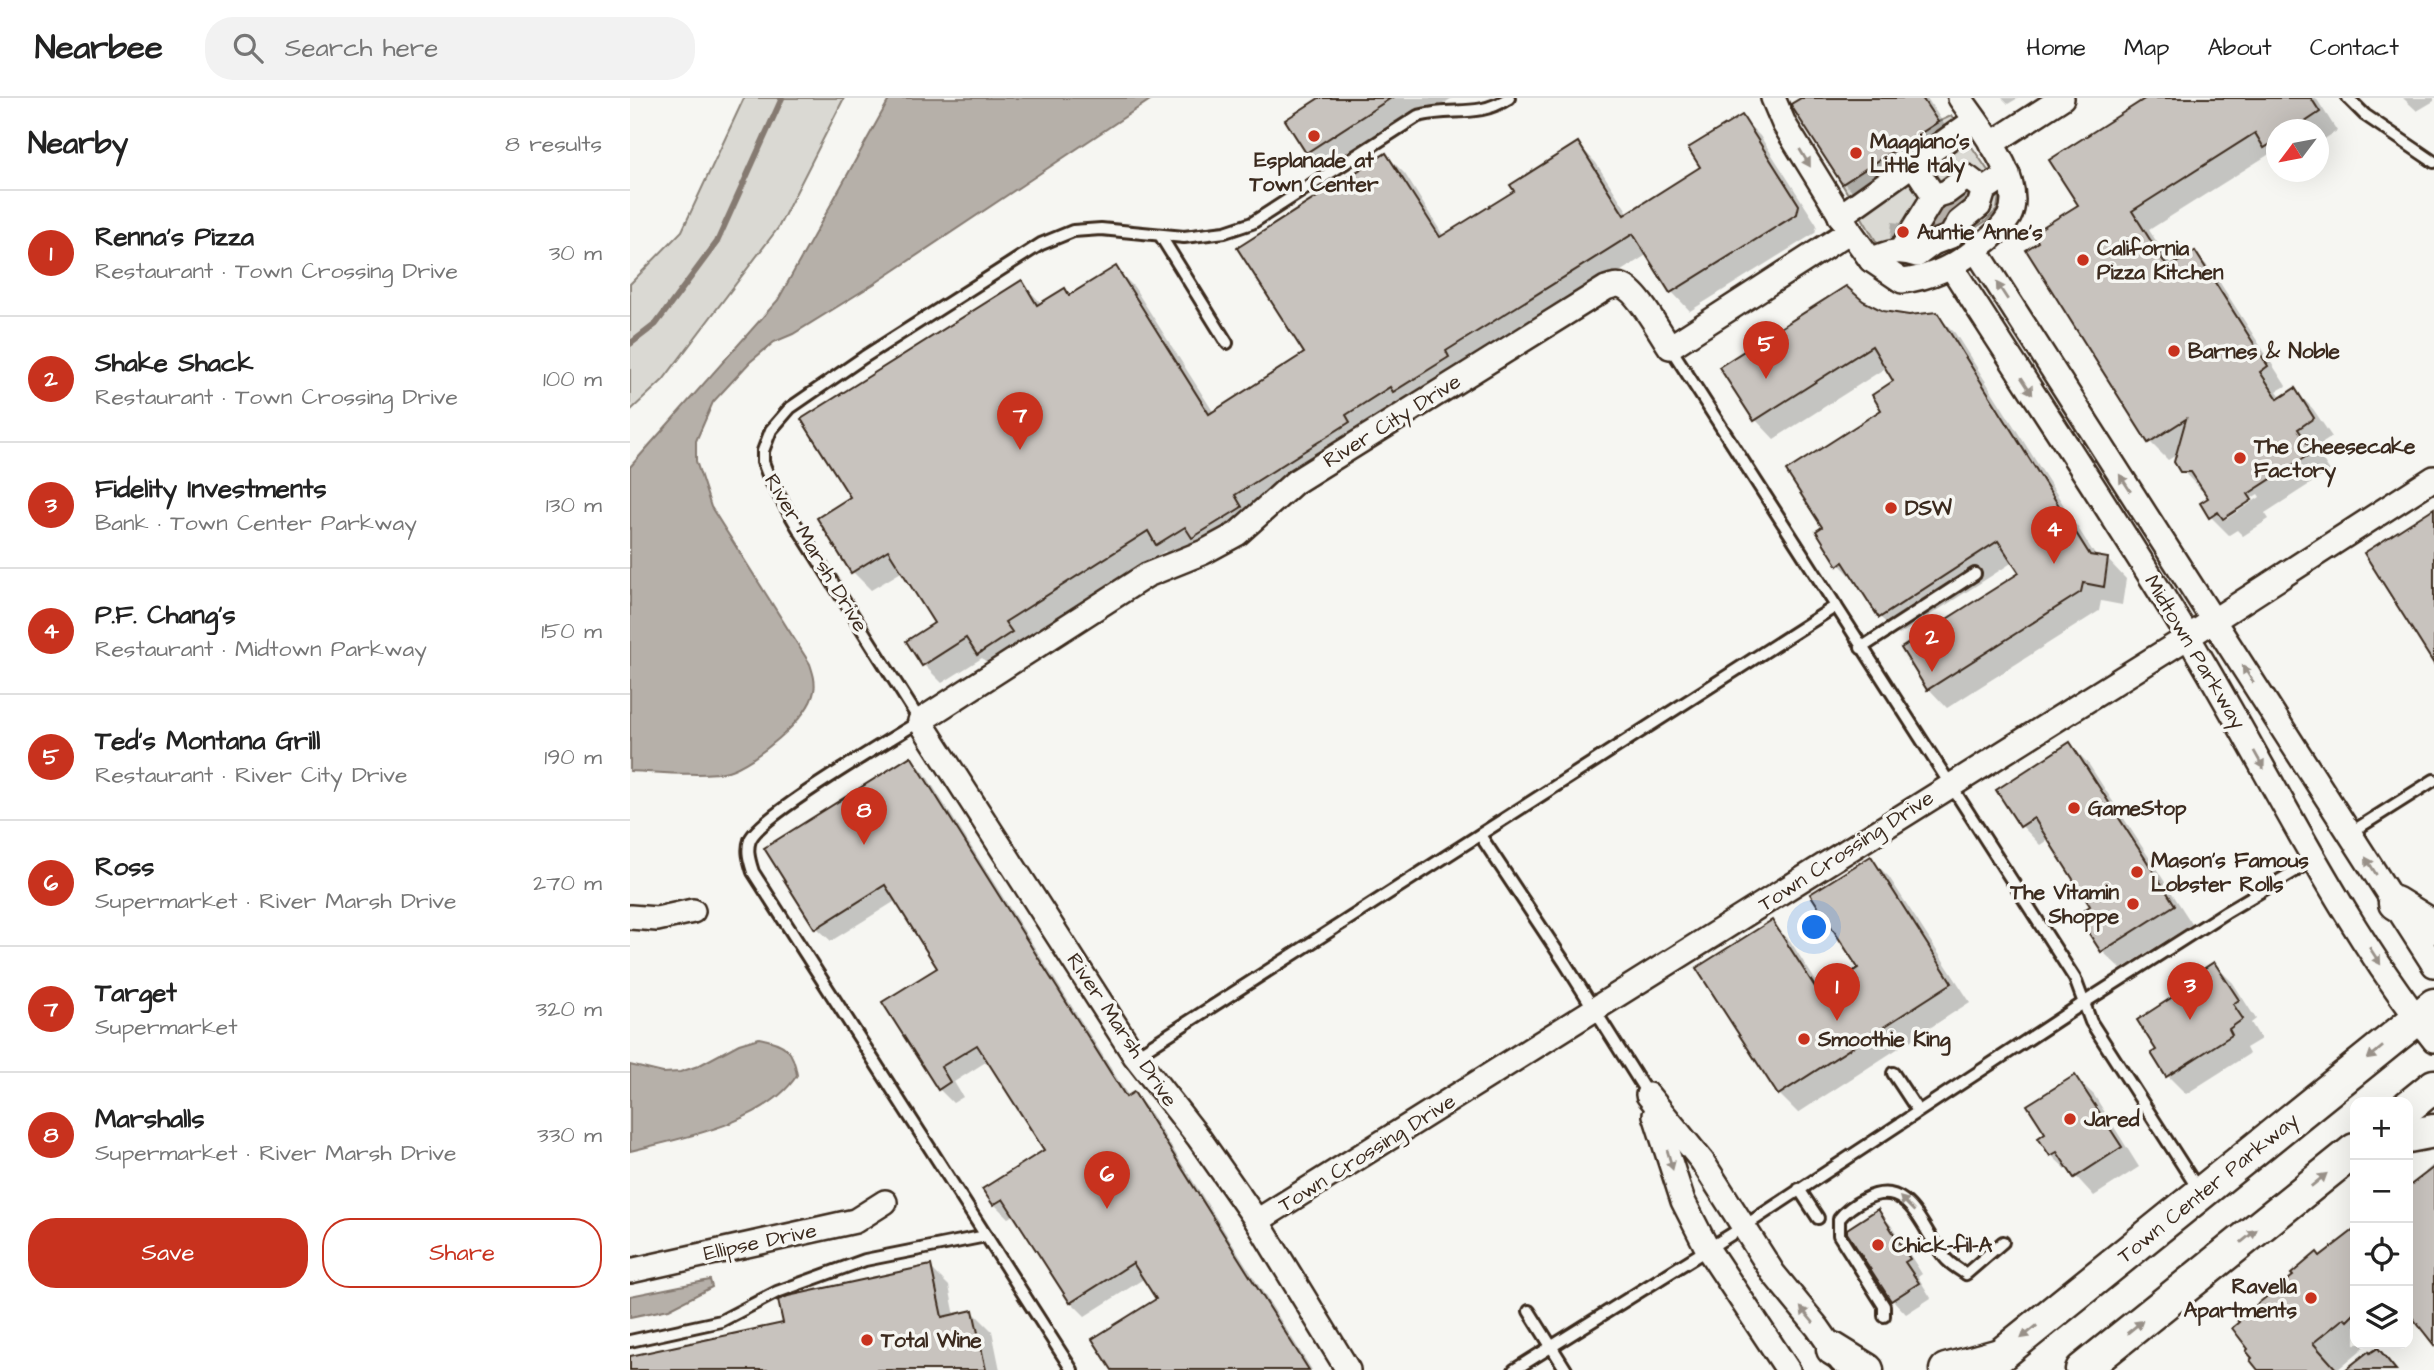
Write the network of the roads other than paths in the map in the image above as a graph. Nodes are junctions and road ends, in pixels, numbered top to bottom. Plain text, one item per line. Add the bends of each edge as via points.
1 (1509, 98) edge
2 (1773, 98) edge
3 (1960, 98) edge
4 (2062, 98) edge
5 (2348, 98) edge
6 (1975, 120) junction
7 (1991, 144) junction
8 (2434, 162) edge
9 (1913, 164) junction
10 (2008, 174) junction
11 (1940, 194) junction
12 (1982, 198) junction
13 (1959, 222) junction
14 (1845, 223) junction
15 (2002, 225) junction
16 (1160, 235) junction
17 (1976, 250) junction
18 (1909, 252) junction
19 (1871, 260) junction
20 (1951, 266) junction
21 (1925, 278) junction
22 (1227, 343) dead end
23 (1670, 347) junction
24 (2434, 478) edge
25 (1975, 574) dead end
26 (1836, 606) junction
27 (2213, 621) junction
28 (2188, 637) junction
29 (1861, 648) junction
30 (920, 721) junction
31 (2434, 780) edge
32 (1952, 784) junction
33 (2350, 833) junction
34 (1480, 835) junction
35 (2314, 860) junction
36 (2395, 903) junction
37 (692, 911) dead end
38 (630, 917) edge
39 (2434, 927) edge
40 (2434, 965) edge
41 (2085, 1002) junction
42 (1594, 1010) junction
43 (2428, 1021) edge
44 (1135, 1056) junction
45 (1893, 1073) dead end
46 (2434, 1086) edge
47 (1648, 1096) junction
48 (2413, 1103) edge
49 (1919, 1111) junction
50 (2434, 1131) edge
51 (2413, 1135) edge
52 (2350, 1155) edge
53 (1800, 1189) junction
54 (2201, 1193) junction
55 (885, 1202) dead end
56 (1818, 1218) dead end
57 (1257, 1221) junction
58 (1743, 1227) junction
59 (986, 1236) junction
60 (2003, 1242) dead end
61 (1707, 1248) junction
62 (630, 1271) edge
63 (1529, 1311) dead end
64 (1884, 1316) dead end
65 (630, 1341) edge
66 (1552, 1346) junction
67 (1840, 1360) edge
68 (1992, 1362) edge
69 (1072, 1370) edge
70 (1348, 1370) edge
71 (1514, 1370) edge
72 (1566, 1370) edge
73 (1788, 1370) edge
74 (1867, 1370) edge
75 (1946, 1370) edge
76 (2082, 1370) edge

1 - 16 lane, River Marsh Drive via 1488,110 1418,116 1252,223 1225,233
2 -> 14 street
3 - 6 street
4 - 7 street
5 - 8 lane
6 - 7 street
6 - 9 street
7 - 10 street
9 - 11 street
9 - 14 street
10 - 12 street
10 - 15 street via 2014,197
11 - 12 street via 1967,177
11 - 13 street
11 - 18 street
12 - 13 street
12 - 15 street
13 - 18 street via 1951,236
14 - 19 street
14 - 23 street
15 - 17 street
16 - 22 lane
16 - 30 lane, River Marsh Drive via 1073,230 1041,244 811,393 771,430 763,451 770,480
17 - 20 street
27 -> 17 street, Midtown Parkway
18 - 19 street via 1885,253
18 - 21 street
19 - 21 street via 1902,281
20 - 21 street
20 -> 28 street, Midtown Parkway
23 - 26 lane
23 - 30 street, River City Drive via 1627,288 1619,284 1606,288 1295,482 1237,534 1147,575
24 - 27 street, Town Crossing Drive
25 - 29 lane
26 - 29 lane
26 - 34 lane
27 - 28 street, Town Crossing Drive
33 -> 27 street, Midtown Parkway
28 - 32 street, Town Crossing Drive
28 -> 35 street, Midtown Parkway
29 - 32 lane
30 - 44 street, River Marsh Drive
30 - 59 lane via 784,807 758,829 750,840 748,855 762,887
31 - 33 lane
32 - 41 lane
32 - 42 street, Town Crossing Drive
36 -> 33 street, Midtown Parkway
34 - 42 lane
34 - 44 lane
35 - 41 lane
35 -> 43 street, Midtown Parkway
36 - 39 main road
36 - 40 street, Midtown Parkway
37 - 38 street via 657,919
41 - 49 lane
41 - 54 lane via 2091,1023
42 - 47 lane
42 - 57 street, Town Crossing Drive
43 -> 54 main road, Town Center Parkway
44 - 57 street, River Marsh Drive
45 - 49 lane
46 - 48 main road
47 - 58 street via 1702,1161
47 -> 61 street via 1683,1201
49 - 53 lane
50 - 51 main road
76 -> 52 main road
53 - 56 lane
53 - 58 lane
54 -> 68 main road, Town Center Parkway
55 - 62 street, Ellipse Drive via 855,1221
57 - 70 street, River Marsh Drive
58 - 61 lane
67 -> 58 street
59 - 65 lane via 865,1260 777,1292 721,1321
59 - 69 lane
60 -> 64 lane via 1966,1274 1947,1261 1901,1197 1888,1193 1865,1199 1839,1219 1839,1235 1884,1306
61 - 66 lane
61 - 73 street
63 - 66 lane
66 - 71 lane
66 - 72 lane
67 - 74 main road
68 - 75 main road

